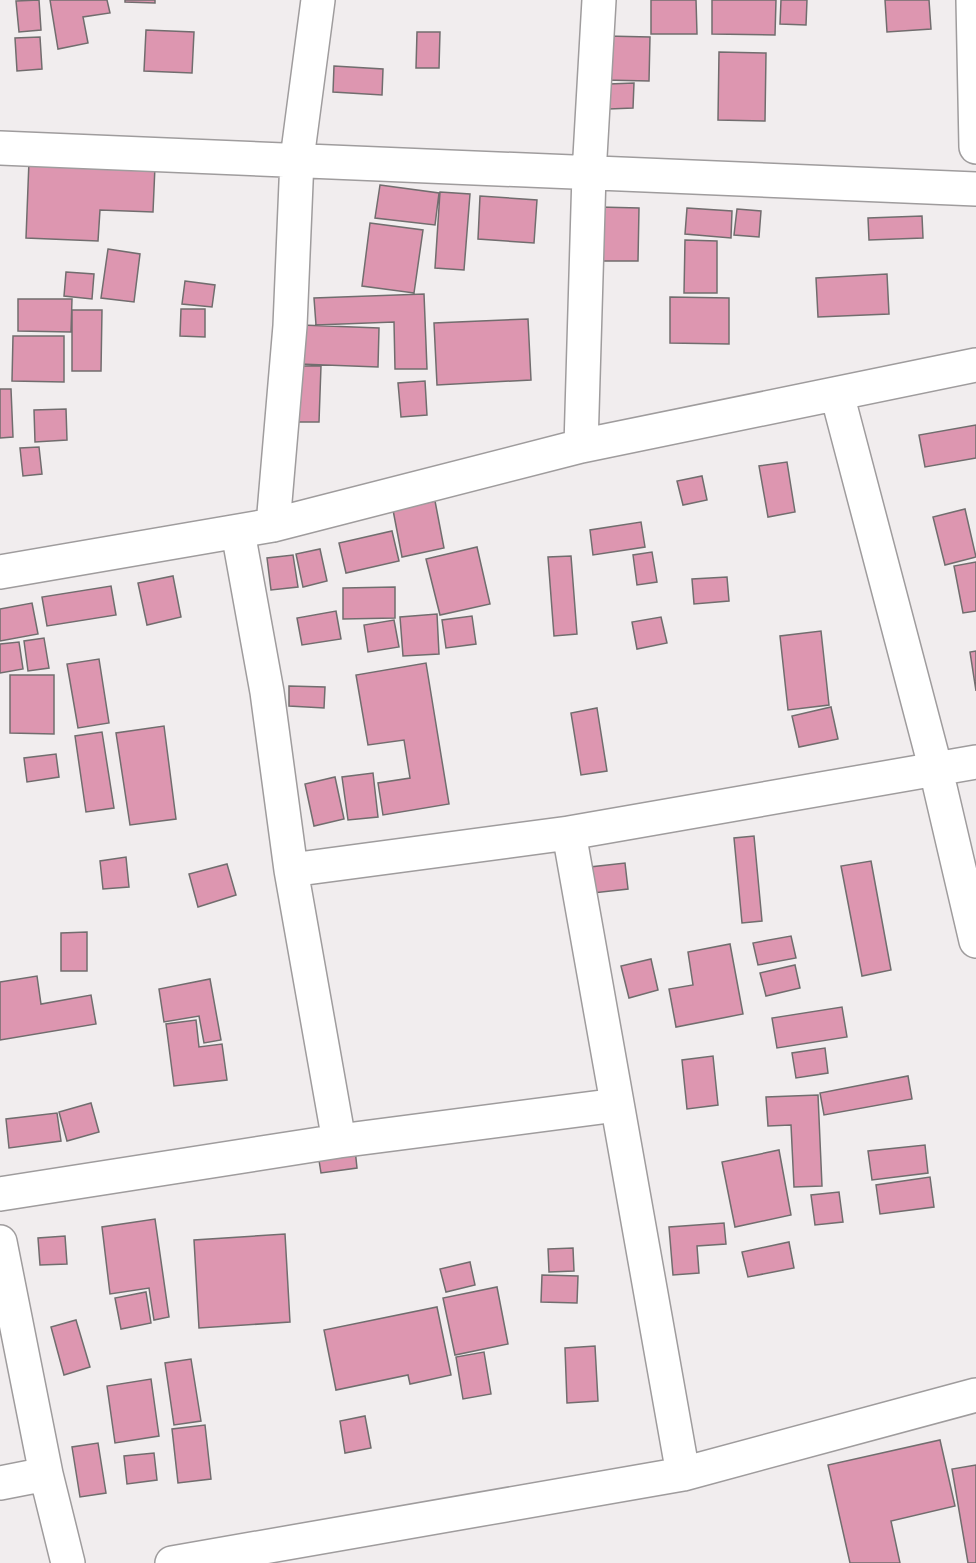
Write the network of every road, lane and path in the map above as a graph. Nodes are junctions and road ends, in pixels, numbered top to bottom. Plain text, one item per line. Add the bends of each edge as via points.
1 (318, 0) edge
2 (599, 0) edge
3 (973, 0) edge
4 (976, 147) edge
5 (0, 148) edge
6 (297, 159) junction
7 (589, 174) junction
8 (976, 189) edge
9 (976, 365) edge
10 (837, 394) junction
11 (581, 446) junction
12 (273, 525) junction
13 (238, 532) junction
14 (0, 572) edge
15 (976, 762) edge
16 (936, 770) junction
17 (569, 833) junction
18 (291, 870) junction
19 (976, 941) edge
20 (617, 1105) junction
21 (339, 1141) junction
22 (0, 1194) edge
23 (0, 1242) edge
24 (976, 1395) edge
25 (46, 1474) junction
26 (683, 1474) junction
27 (0, 1483) edge
28 (68, 1563) edge
29 (172, 1563) edge

1 - 6 street
2 - 7 street
3 - 4 street
5 - 6 street
6 - 7 street
6 - 12 street via 290,326
7 - 8 street
7 - 11 street
9 - 10 street
10 - 11 street
10 - 16 street
11 - 12 street
12 - 13 street
13 - 14 street
13 - 18 street via 267,692
15 - 16 street
16 - 17 street
16 - 19 street
17 - 18 street
17 - 20 street
18 - 21 street
20 - 21 street
20 - 26 street
21 - 22 street
23 - 25 street
24 - 26 street
25 - 27 street
25 - 28 street
26 - 29 street

